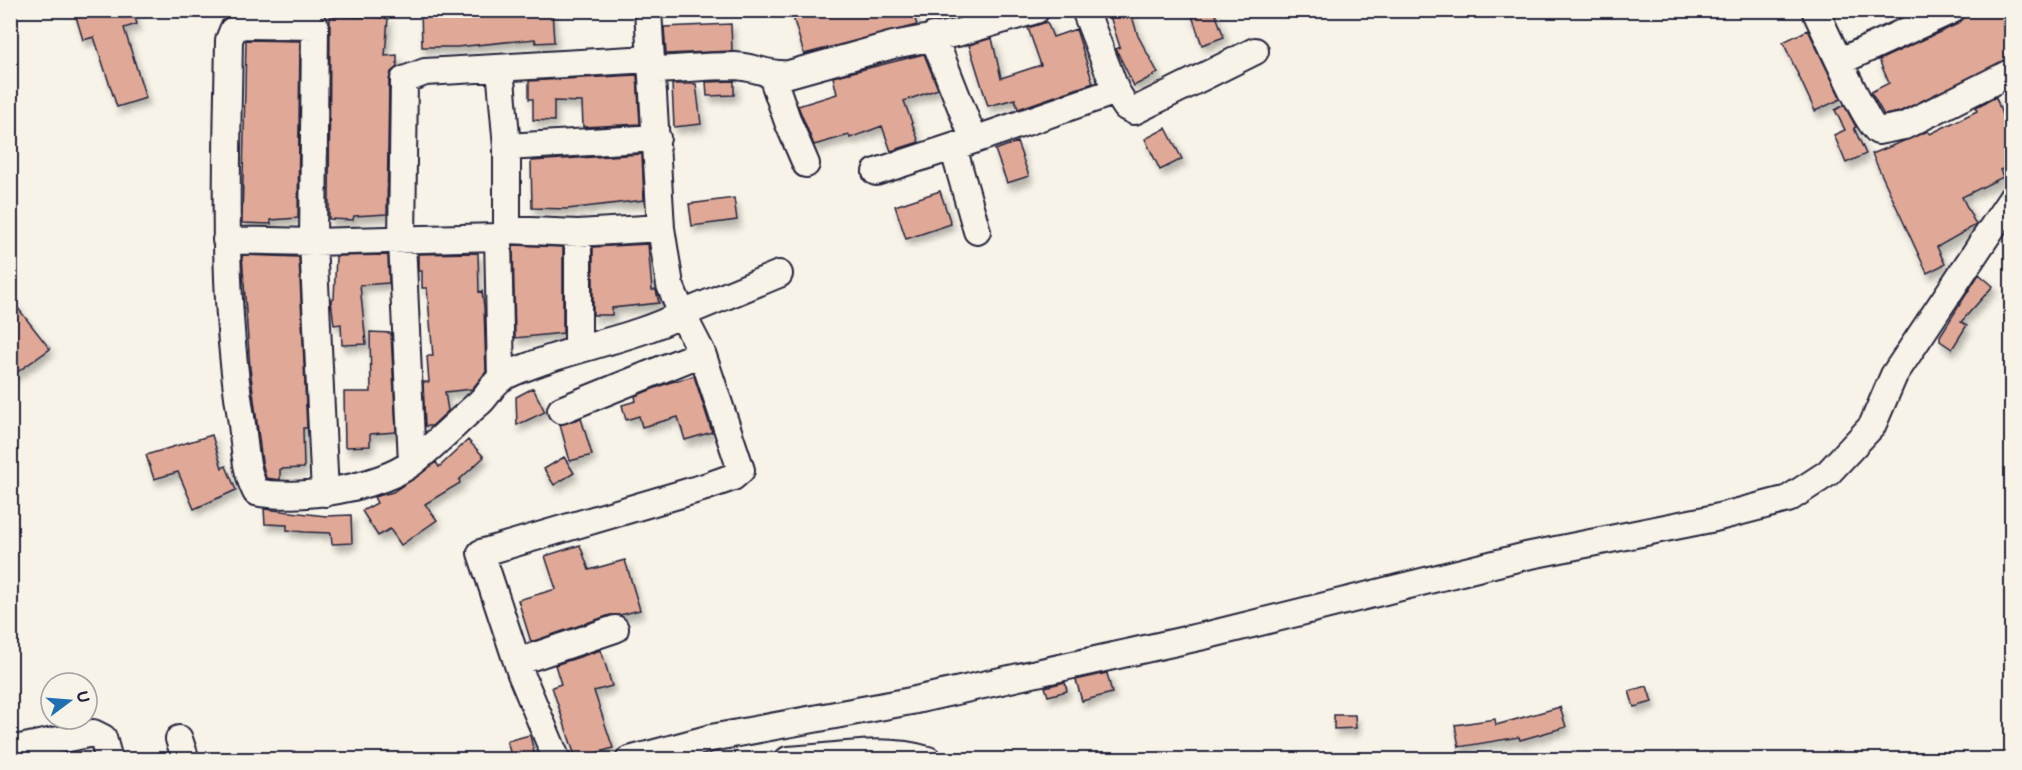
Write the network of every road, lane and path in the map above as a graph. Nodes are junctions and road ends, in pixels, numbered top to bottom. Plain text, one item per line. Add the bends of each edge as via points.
1 (648, 10) edge
2 (1036, 10) edge
3 (1085, 10) edge
4 (1815, 10) edge
5 (1952, 10) edge
6 (933, 36) junction
7 (1255, 51) dead end
8 (1840, 61) junction
9 (650, 65) junction
10 (500, 68) junction
11 (2012, 72) edge
12 (772, 75) junction
13 (1116, 91) junction
14 (657, 138) junction
15 (963, 144) junction
16 (507, 147) junction
17 (806, 164) dead end
18 (876, 172) dead end
19 (2012, 198) edge
20 (661, 228) junction
21 (977, 231) dead end
22 (578, 233) junction
23 (503, 234) junction
24 (226, 240) junction
25 (402, 241) junction
26 (313, 242) junction
27 (779, 274) dead end
28 (682, 314) junction
29 (578, 348) junction
30 (702, 353) junction
31 (501, 378) junction
32 (561, 410) dead end
33 (412, 463) junction
34 (325, 493) junction
35 (615, 629) dead end
36 (517, 662) junction
37 (715, 749) edge
38 (10, 750) edge
39 (109, 759) edge
40 (557, 759) edge
41 (629, 759) edge
42 (788, 759) edge
43 (928, 759) edge

1 - 9 street
2 - 6 street
3 - 13 street
4 - 8 street
5 - 8 street
6 - 12 street via 789,74
6 - 15 street
7 - 13 street via 1134,111 1126,107
8 - 11 street via 1878,131 1904,126
9 - 10 street
9 - 12 street via 735,66
9 - 14 street
10 - 16 street
10 - 25 street via 425,72 404,80
12 - 17 street
13 - 15 street
14 - 16 street
14 - 20 street
15 - 18 street
15 - 21 street
16 - 23 street
19 - 37 street via 1894,375 1872,426 1828,472 1788,499 1715,518 1526,556 1220,632
20 - 22 street
20 - 28 street via 670,285
22 - 23 street
22 - 29 street
23 - 25 street
23 - 31 street
24 - 26 street
24 - 26 street via 229,40 233,30 242,25 278,25 315,26
24 - 34 street via 234,372 250,479 256,492 271,496
25 - 26 street
25 - 33 street
26 - 34 street
27 - 28 street
28 - 29 street via 634,334
28 - 30 street
29 - 31 street
30 - 32 street
30 - 36 street via 741,470 705,487 481,554
31 - 33 street via 480,403
33 - 34 street via 389,475
35 - 36 street
36 - 40 street
37 - 41 street
38 - 39 street via 93,733 103,738
42 - 43 street via 882,753

